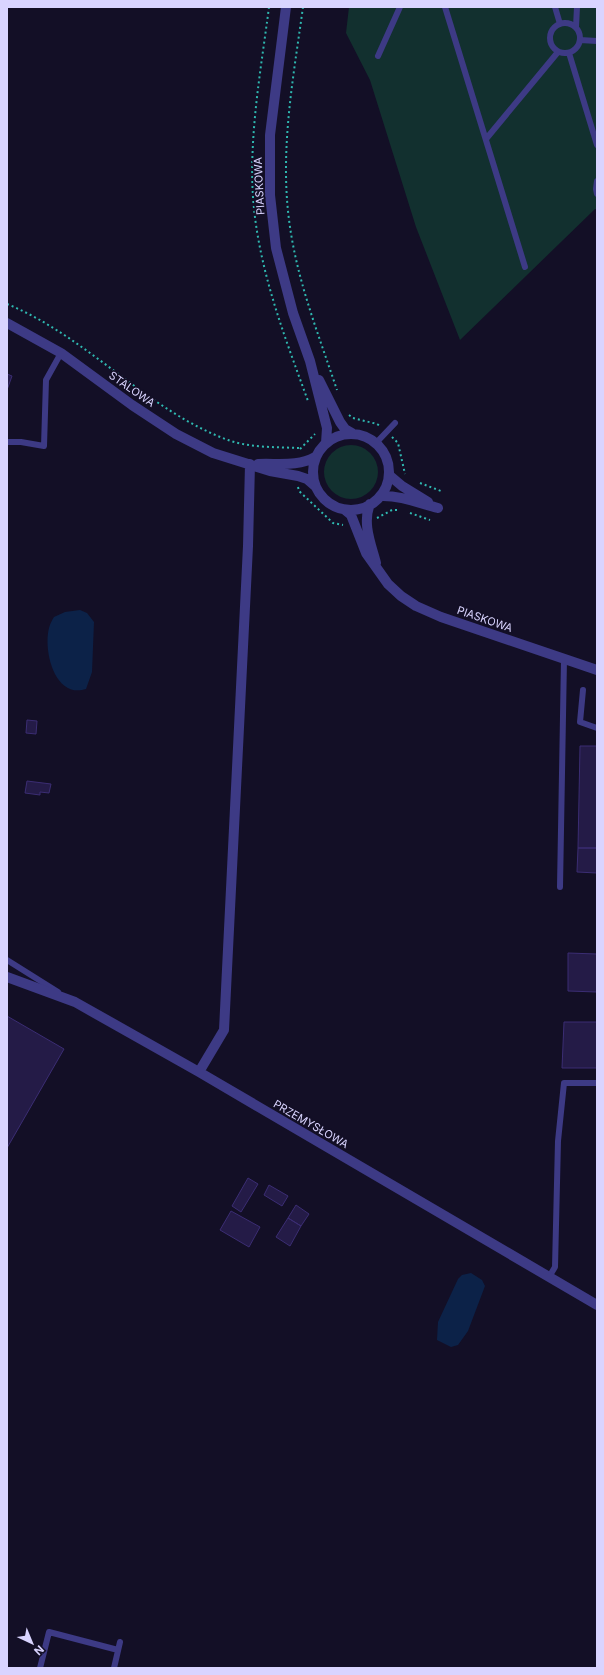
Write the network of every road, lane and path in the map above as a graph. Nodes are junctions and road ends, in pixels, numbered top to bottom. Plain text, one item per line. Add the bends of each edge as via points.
1 (286, 7) edge
2 (303, 7) edge
3 (400, 7) edge
4 (445, 7) edge
5 (555, 7) edge
6 (577, 7) edge
7 (560, 24) junction
8 (576, 27) junction
9 (580, 40) junction
10 (597, 41) edge
11 (558, 52) junction
12 (569, 53) junction
13 (378, 56) dead end
14 (486, 139) junction
15 (597, 145) edge
16 (597, 181) edge
17 (597, 194) edge
18 (525, 267) dead end
19 (7, 304) edge
20 (7, 323) edge
21 (62, 353) junction
22 (310, 361) junction
23 (339, 395) dead end
24 (349, 414) dead end
25 (353, 418) dead end
26 (395, 422) dead end
27 (318, 431) dead end
28 (352, 434) junction
29 (7, 442) edge
30 (326, 443) junction
31 (376, 444) junction
32 (300, 448) junction
33 (315, 457) junction
34 (299, 463) junction
35 (250, 464) junction
36 (388, 475) junction
37 (298, 476) junction
38 (420, 483) dead end
39 (315, 486) junction
40 (441, 491) dead end
41 (380, 496) junction
42 (370, 504) junction
43 (345, 510) junction
44 (402, 510) dead end
45 (409, 512) dead end
46 (430, 520) dead end
47 (366, 522) junction
48 (355, 524) junction
49 (378, 571) junction
50 (564, 659) junction
51 (597, 670) edge
52 (583, 690) dead end
53 (597, 728) edge
54 (560, 887) dead end
55 (7, 960) edge
56 (7, 977) edge
57 (75, 1002) junction
58 (199, 1072) junction
59 (597, 1083) edge
60 (549, 1277) junction
61 (597, 1305) edge
62 (120, 1642) dead end
63 (118, 1650) junction
64 (40, 1668) edge
65 (114, 1668) edge

1 - 22 street, PIASKOWA via 270,135 270,195 276,248 293,313
2 - 23 path via 286,150 290,227 305,298
3 - 13 lane
4 - 14 lane
5 - 7 lane
6 - 8 lane
7 - 8 lane via 568,23
7 - 11 lane via 550,35 551,45
8 - 9 lane
9 - 10 lane
9 - 12 lane via 576,48
11 - 12 lane
11 - 14 lane
12 - 15 lane
14 - 18 lane
16 - 17 lane
19 - 32 path via 70,337 170,411 194,425 236,442
20 - 21 street, STALOWA
21 - 29 lane via 46,380 44,446
21 - 35 street, STALOWA via 176,434 213,453
22 - 28 street, PIASKOWA via 340,422
22 - 30 street, PIASKOWA via 327,428
24 - 25 path
26 - 31 lane
27 - 32 path
28 - 30 street via 342,434
28 - 31 street, PIASKOWA via 368,438
30 - 33 street
31 - 36 street via 386,459
32 - 34 path
33 - 34 street, STALOWA
33 - 39 street
34 - 35 street, STALOWA
35 - 37 street, STALOWA
35 - 58 street via 224,1030
36 - 41 street
36 - 41 street via 438,508 398,497
37 - 39 street, STALOWA
37 - 48 path via 299,491 333,523 340,526
38 - 40 path
39 - 43 street, PIASKOWA via 323,498
41 - 42 street
42 - 43 street via 354,510
42 - 47 street, PIASKOWA
43 - 48 street, PIASKOWA
44 - 47 path via 392,510
45 - 46 path
47 - 49 street, PIASKOWA
48 - 49 street, PIASKOWA via 366,553
49 - 50 street, PIASKOWA via 401,596 416,606
50 - 51 street, PIASKOWA
50 - 54 lane
52 - 53 lane via 580,722
55 - 57 lane
56 - 57 street, PRZEMYSŁOWA
57 - 58 street, PRZEMYSŁOWA
58 - 60 street, PRZEMYSŁOWA
59 - 60 lane via 564,1083 558,1141 555,1267
60 - 61 street, PRZEMYSŁOWA
62 - 63 lane
63 - 64 lane via 48,1632
63 - 65 lane

